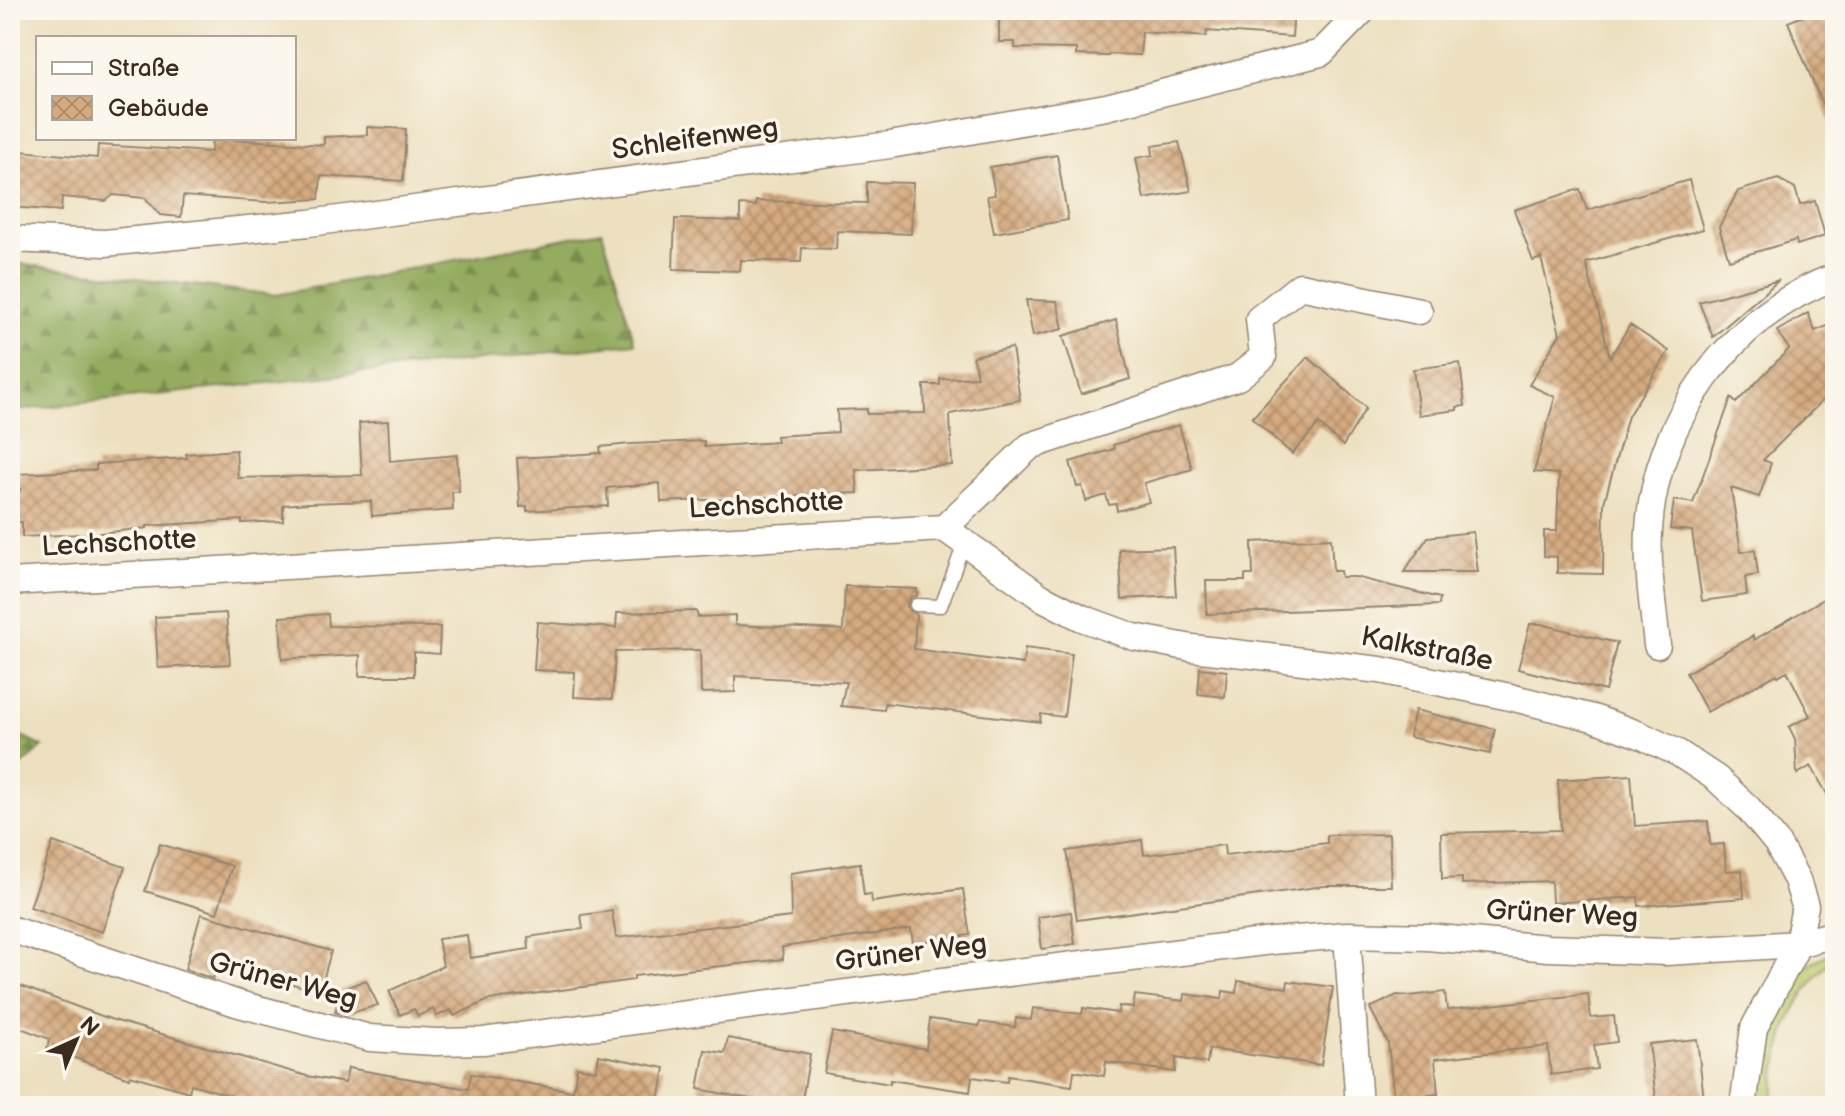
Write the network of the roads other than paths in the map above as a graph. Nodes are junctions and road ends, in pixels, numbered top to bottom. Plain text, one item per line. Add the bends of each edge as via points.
1 (1363, 10) edge
2 (10, 239) edge
3 (1835, 277) edge
4 (1419, 311) dead end
5 (955, 534) junction
6 (10, 582) edge
7 (916, 605) dead end
8 (1657, 645) dead end
9 (10, 929) edge
10 (1835, 934) edge
11 (1347, 935) junction
12 (1798, 944) junction
13 (1359, 1106) edge
14 (1743, 1106) edge

1 - 2 street, Schleifenweg via 1321,53 1106,107 890,145 309,223 105,243
3 - 8 street via 1782,304 1726,350 1676,429 1649,526
4 - 5 street via 1300,286 1259,319 1263,357 1238,377 1030,446
5 - 6 street, Lechschotte
5 - 7 lane via 941,606
5 - 12 street, Kalkstraße via 1041,597 1134,637 1437,680 1593,718 1678,753 1716,778 1777,843 1805,906
9 - 11 street, Grüner Weg via 239,1004 370,1038 436,1042 483,1041
10 - 12 street, Grüner Weg
11 - 12 street, Grüner Weg via 1667,952
11 - 13 street
12 - 14 street, Kalkstraße via 1754,1028

